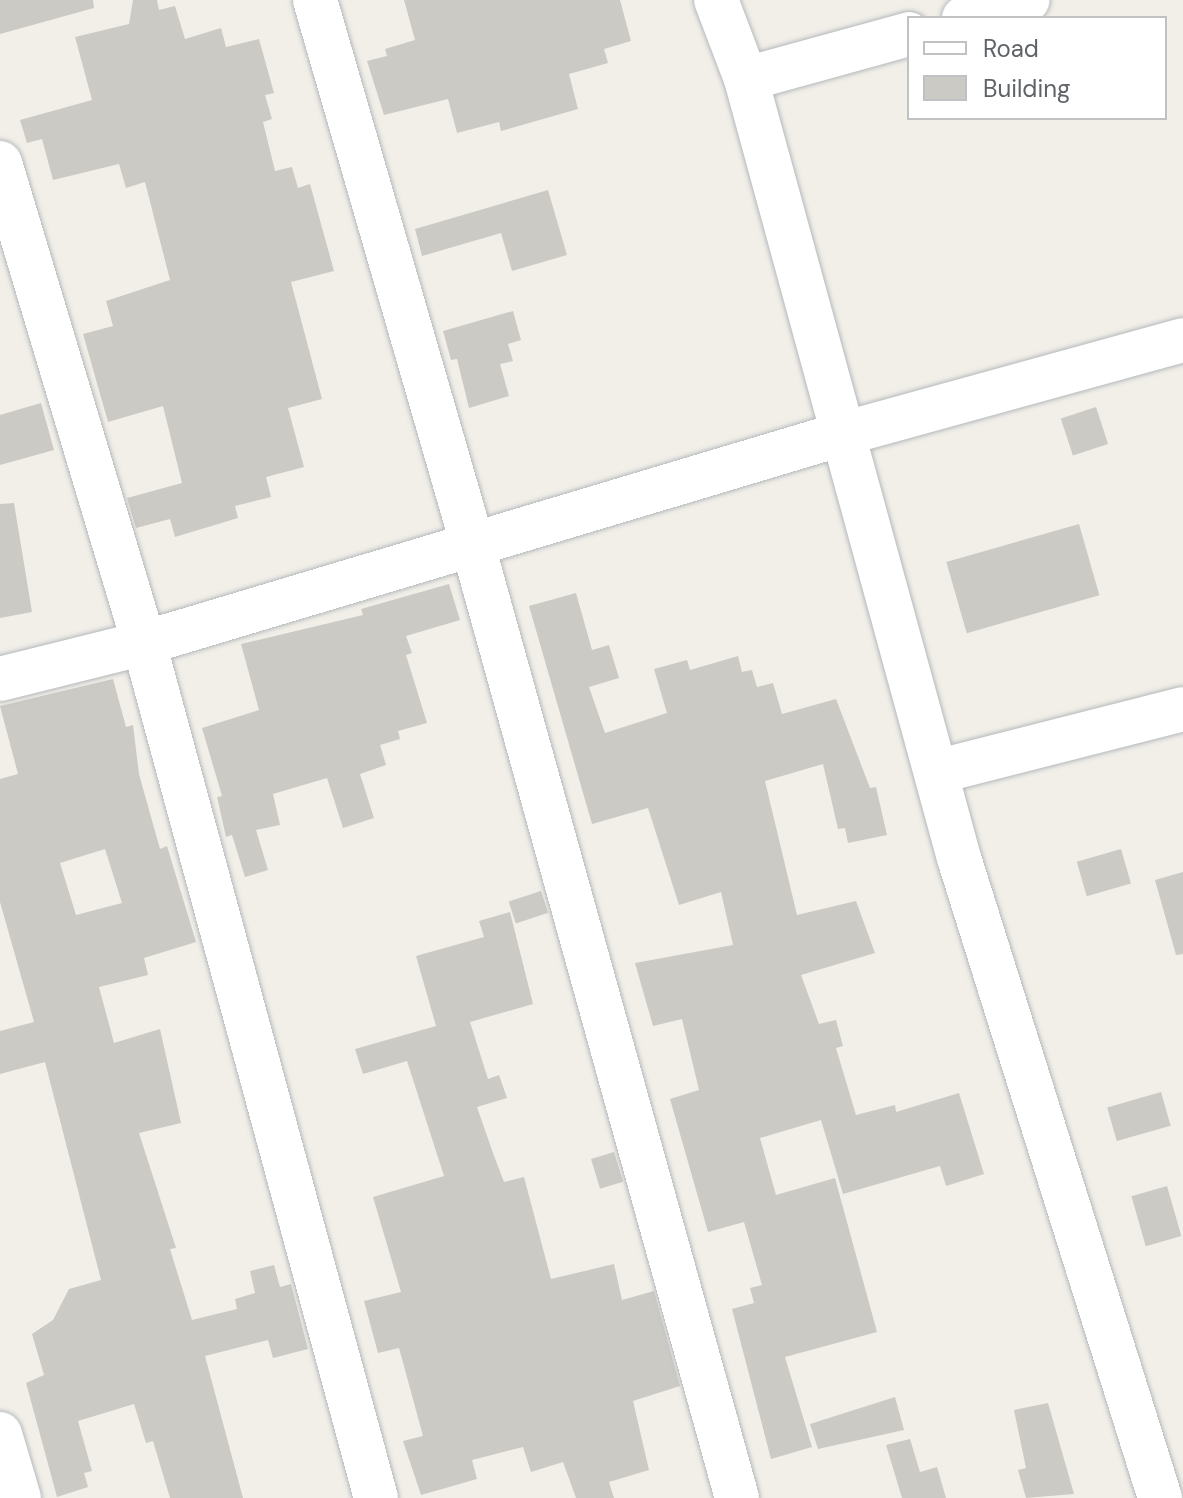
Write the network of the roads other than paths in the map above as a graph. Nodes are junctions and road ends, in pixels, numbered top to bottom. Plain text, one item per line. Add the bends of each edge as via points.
1 (315, 0) edge
2 (716, 0) edge
3 (1028, 0) edge
4 (971, 16) edge
5 (907, 35) edge
6 (746, 79) junction
7 (0, 163) edge
8 (1183, 340) edge
9 (842, 434) junction
10 (473, 546) junction
11 (144, 643) junction
12 (0, 679) edge
13 (1183, 709) edge
14 (936, 772) junction
15 (0, 1434) edge
16 (19, 1498) edge
17 (376, 1498) edge
18 (737, 1498) edge
19 (1160, 1498) edge

1 - 10 street
2 - 6 street
3 - 4 street
5 - 6 street
6 - 9 street
7 - 11 street
8 - 9 street
9 - 10 street
9 - 14 street
10 - 11 street
10 - 18 street
11 - 12 street
11 - 17 street
13 - 14 street
14 - 19 street
15 - 16 street

